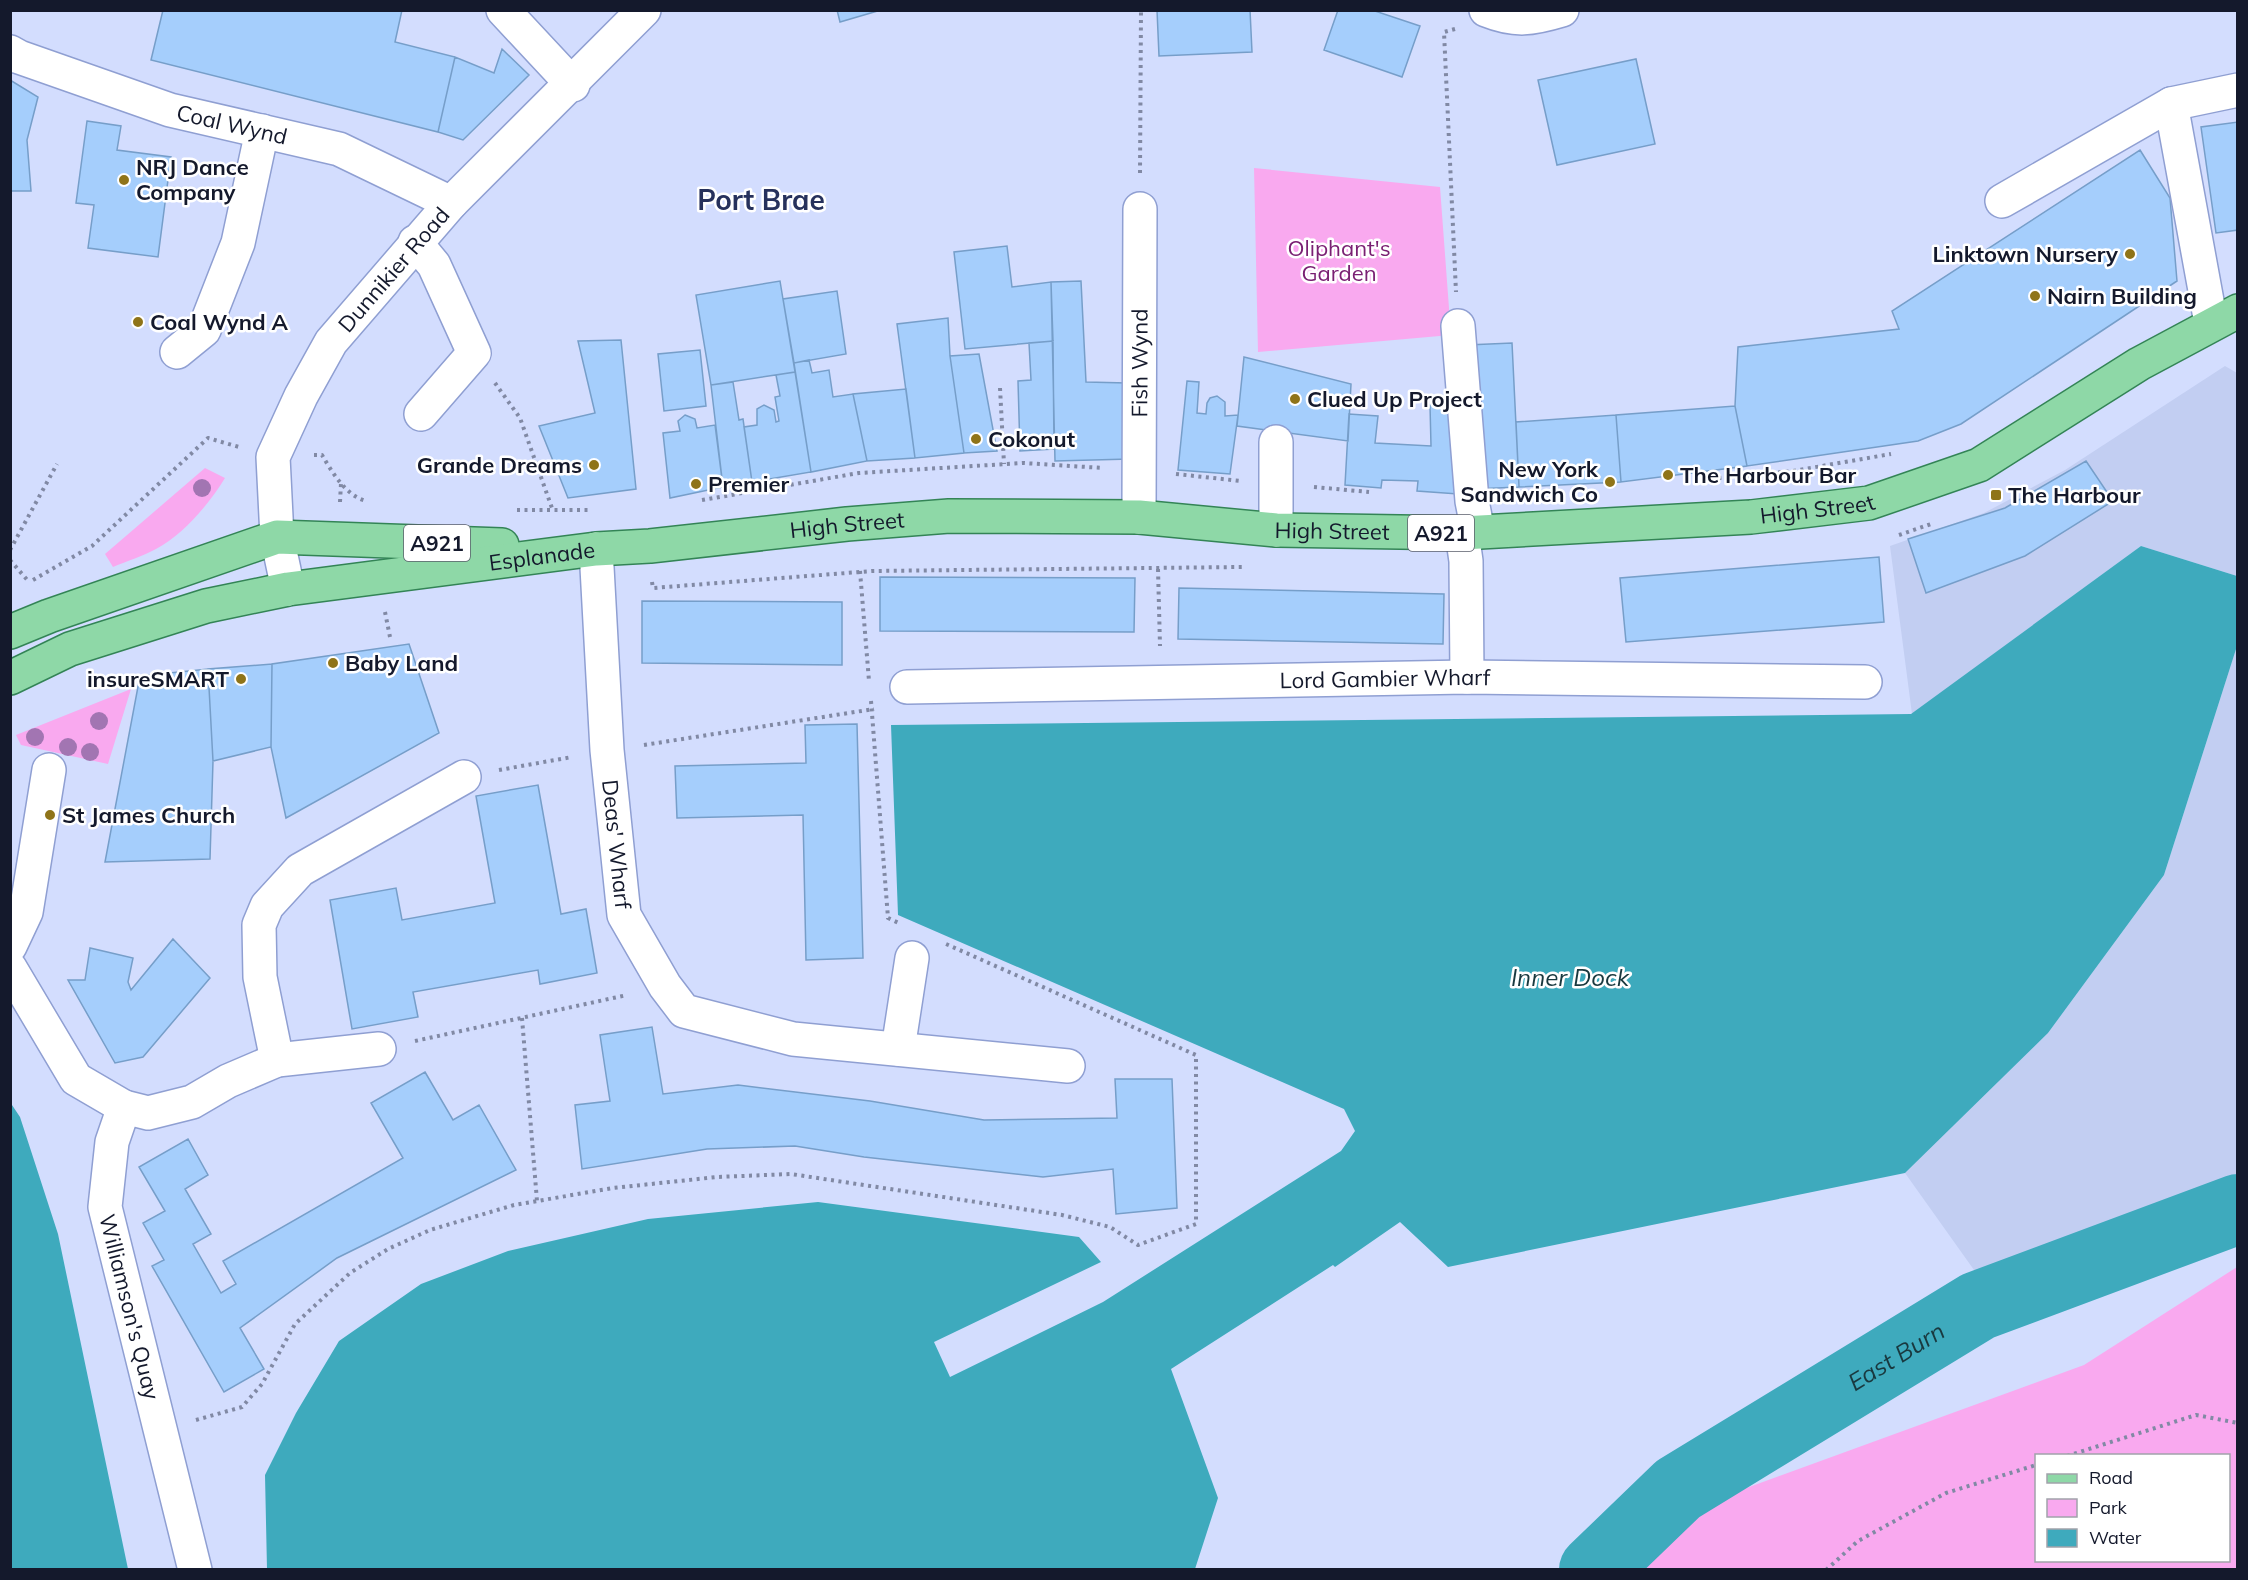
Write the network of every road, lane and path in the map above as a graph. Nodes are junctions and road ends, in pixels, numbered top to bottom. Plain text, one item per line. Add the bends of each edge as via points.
1 (503, 10) edge
2 (644, 10) edge
3 (1141, 10) edge
4 (1562, 10) edge
5 (1494, 14) edge
6 (10, 52) edge
7 (573, 85) junction
8 (2238, 90) edge
9 (2170, 104) junction
10 (262, 131) junction
11 (2002, 201) dead end
12 (451, 203) junction
13 (1140, 210) joint
14 (415, 242) junction
15 (2224, 317) edge
16 (1458, 326) joint
17 (177, 352) dead end
18 (474, 353) junction
19 (1000, 388) dead end
20 (421, 414) dead end
21 (1276, 442) dead end
22 (1899, 452) dead end
23 (273, 457) junction
24 (1004, 464) junction
25 (57, 465) dead end
26 (1141, 471) junction
27 (1686, 481) dead end
28 (1276, 484) junction
29 (1380, 493) dead end
30 (368, 501) dead end
31 (694, 502) dead end
32 (506, 509) dead end
33 (591, 510) dead end
34 (553, 511) junction
35 (1139, 517) junction
36 (1276, 530) junction
37 (1470, 533) junction
38 (278, 537) junction
39 (596, 549) junction
40 (10, 550) edge
41 (10, 560) edge
42 (1158, 569) dead end
43 (860, 572) dead end
44 (29, 582) junction
45 (20, 586) dead end
46 (288, 589) junction
47 (49, 616) junction
48 (10, 618) edge
49 (10, 632) edge
50 (1467, 677) junction
51 (10, 678) edge
52 (1865, 682) dead end
53 (1161, 683) junction
54 (870, 687) dead end
55 (907, 687) joint
56 (871, 699) dead end
57 (872, 710) junction
58 (607, 750) junction
59 (49, 770) dead end
60 (464, 777) joint
61 (940, 941) dead end
62 (910, 942) joint
63 (10, 946) edge
64 (10, 968) edge
65 (665, 986) junction
66 (522, 1018) junction
67 (379, 1049) joint
68 (898, 1049) junction
69 (277, 1060) junction
70 (1068, 1066) dead end
71 (124, 1107) junction
72 (537, 1201) junction
73 (2238, 1423) edge
74 (161, 1430) junction
75 (2070, 1454) edge
76 (2035, 1466) edge
77 (195, 1569) edge
78 (1826, 1569) edge

1 - 7 street
2 - 7 street, Dunnikier Road
3 - 13 path
4 - 5 street via 1530,20
5 - 16 path via 1444,32
6 - 10 street, Coal Wynd via 170,110
7 - 12 street, Dunnikier Road
8 - 9 street
9 - 11 street
9 - 15 street
10 - 12 street, Coal Wynd via 339,149
10 - 17 street via 238,243 204,330
12 - 14 street, Dunnikier Road
13 - 26 street, Fish Wynd
14 - 18 street via 434,265
14 - 23 street, Dunnikier Road via 331,342
15 - 37 main road, High Street / A921 via 2139,364 1978,465 1869,503 1751,517
16 - 37 street via 1472,501
18 - 20 street
18 - 34 path via 520,418
19 - 24 path
21 - 28 street
22 - 27 path via 1793,471
23 - 30 path via 322,455 334,476 357,499
23 - 38 street, Dunnikier Road
23 - 44 path via 208,438 92,546
24 - 26 path
24 - 31 path via 859,473
25 - 40 path
26 - 28 path
26 - 35 street, Fish Wynd
28 - 29 path
28 - 36 street
32 - 34 path
33 - 34 path
35 - 36 main road, High Street / A921
35 - 39 main road, High Street / A921 via 949,516
36 - 37 main road, High Street / A921
37 - 50 street via 1466,561
38 - 39 main road, Esplanade / A921
38 - 46 street, Dunnikier Road
38 - 47 main road, Esplanade / A921
39 - 46 main road, Esplanade / A921
39 - 58 street, Deas' Wharf
41 - 44 path
42 - 53 path
43 - 54 path
44 - 45 path
46 - 51 main road, Esplanade / A921 via 206,606 70,648
47 - 48 street
47 - 49 main road, Esplanade / A921
50 - 52 street, Lord Gambier Wharf
50 - 53 street, Lord Gambier Wharf
53 - 55 street, Lord Gambier Wharf
55 - 57 path
56 - 57 path
57 - 58 path
57 - 62 path via 888,918
58 - 60 path
58 - 65 street, Deas' Wharf via 624,915
59 - 63 street via 26,912
60 - 69 street via 300,870 267,906 259,925 260,977
61 - 72 path via 1196,1055 1196,1224 1138,1245 1110,1227 1062,1215 791,1174 705,1178
62 - 68 street
64 - 71 street via 76,1078
65 - 66 path
65 - 68 street, Deas' Wharf via 684,1011 793,1039
66 - 67 path
66 - 72 path
67 - 69 street
68 - 70 street, Deas' Wharf
69 - 71 street via 192,1102 148,1113
71 - 74 street, Williamson's Quay via 112,1142 105,1208
72 - 74 path via 430,1230 388,1249 350,1273 295,1324 262,1384 242,1407
73 - 75 path via 2196,1415
74 - 77 street, Williamson's Quay
76 - 78 path via 1946,1493 1858,1541

